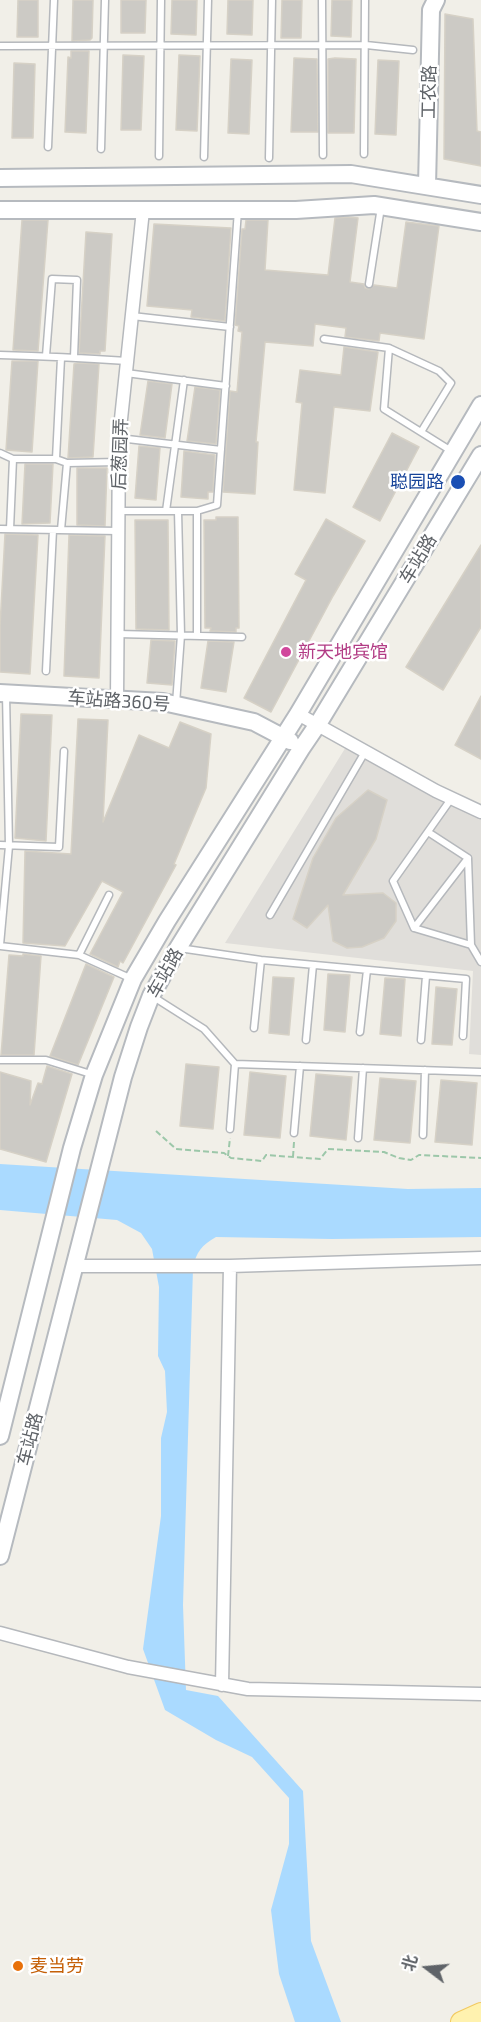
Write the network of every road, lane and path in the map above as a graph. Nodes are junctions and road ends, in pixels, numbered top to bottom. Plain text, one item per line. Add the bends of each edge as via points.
1 (54, 0) edge
2 (105, 0) edge
3 (160, 0) edge
4 (208, 0) edge
5 (272, 0) edge
6 (322, 0) edge
7 (365, 0) edge
8 (436, 0) edge
9 (366, 45) junction
10 (0, 46) edge
11 (52, 46) junction
12 (104, 46) junction
13 (160, 46) junction
14 (207, 46) junction
15 (271, 46) junction
16 (323, 46) junction
17 (412, 50) dead end
18 (48, 147) dead end
19 (101, 149) dead end
20 (364, 154) dead end
21 (323, 155) dead end
22 (159, 156) dead end
23 (204, 157) dead end
24 (269, 158) dead end
25 (0, 178) edge
26 (427, 186) junction
27 (481, 195) edge
28 (381, 206) junction
29 (0, 210) edge
30 (143, 210) junction
31 (238, 210) junction
32 (481, 222) edge
33 (369, 284) dead end
34 (132, 316) junction
35 (230, 327) junction
36 (324, 339) dead end
37 (389, 348) junction
38 (0, 355) edge
39 (46, 356) junction
40 (74, 357) junction
41 (61, 358) junction
42 (126, 367) junction
43 (184, 381) junction
44 (225, 386) junction
45 (481, 405) edge
46 (421, 432) junction
47 (119, 438) junction
48 (174, 444) junction
49 (221, 450) junction
50 (453, 452) junction
51 (0, 453) edge
52 (481, 455) edge
53 (13, 459) junction
54 (56, 459) junction
55 (119, 462) junction
56 (67, 463) junction
57 (118, 511) junction
58 (166, 511) junction
59 (197, 511) junction
60 (178, 512) junction
61 (0, 529) edge
62 (10, 529) junction
63 (53, 530) junction
64 (61, 530) junction
65 (118, 531) junction
66 (117, 634) junction
67 (181, 635) junction
68 (197, 636) junction
69 (242, 637) dead end
70 (46, 671) dead end
71 (3, 693) edge
72 (117, 699) junction
73 (176, 705) junction
74 (298, 714) junction
75 (318, 724) junction
76 (282, 737) junction
77 (301, 749) junction
78 (64, 751) dead end
79 (366, 751) junction
80 (452, 798) junction
81 (481, 812) edge
82 (428, 832) junction
83 (0, 845) edge
84 (9, 846) junction
85 (468, 858) junction
86 (109, 895) dead end
87 (270, 915) dead end
88 (414, 928) junction
89 (0, 945) edge
90 (471, 945) junction
91 (178, 948) junction
92 (79, 955) junction
93 (261, 960) junction
94 (481, 962) edge
95 (313, 965) junction
96 (367, 970) junction
97 (426, 976) junction
98 (134, 979) junction
99 (152, 996) junction
100 (254, 1028) dead end
101 (360, 1032) dead end
102 (463, 1036) dead end
103 (306, 1040) dead end
104 (421, 1040) dead end
105 (0, 1060) edge
106 (235, 1064) junction
107 (300, 1066) junction
108 (363, 1068) junction
109 (425, 1070) junction
110 (481, 1072) edge
111 (94, 1075) junction
112 (230, 1129) joint
113 (156, 1131) dead end
114 (294, 1133) joint
115 (423, 1135) dead end
116 (358, 1138) dead end
117 (228, 1156) junction
118 (293, 1157) junction
119 (481, 1158) edge
120 (481, 1258) edge
121 (73, 1266) junction
122 (230, 1266) junction
123 (0, 1436) edge
124 (0, 1556) edge
125 (0, 1632) edge
126 (222, 1685) junction
127 (481, 1694) edge
128 (481, 2013) edge
129 (461, 2022) edge

1 - 11 lane
2 - 12 lane
3 - 13 lane
4 - 14 lane
5 - 15 lane
6 - 16 lane
7 - 9 lane
8 - 26 main road, 工农路 via 431,10
9 - 16 lane
9 - 17 lane
9 - 20 lane
10 - 11 lane
11 - 12 lane
11 - 18 lane
12 - 13 lane
12 - 19 lane
13 - 14 lane
13 - 22 lane
14 - 15 lane
14 - 23 lane
15 - 16 lane
15 - 24 lane
16 - 21 lane
25 - 26 main road via 351,174
26 - 27 main road
28 - 31 main road
28 - 32 main road
28 - 33 lane
29 - 30 main road
30 - 31 main road
30 - 34 street, 后葱园弄
31 - 35 lane
34 - 35 lane
34 - 42 street, 后葱园弄
35 - 44 lane
36 - 37 lane
37 - 46 lane via 384,409
37 - 46 lane via 439,371 452,383
38 - 39 lane
39 - 40 lane via 52,279 77,280
39 - 41 lane
40 - 41 lane
40 - 42 lane
41 - 54 lane
42 - 43 lane
42 - 47 street, 后葱园弄
43 - 44 lane
43 - 48 lane
44 - 49 lane
45 - 50 main road, 车站路
46 - 50 lane
47 - 48 lane
47 - 55 street, 后葱园弄
48 - 49 lane
48 - 58 lane
49 - 59 lane via 217,505
50 - 74 main road, 车站路
51 - 53 lane
52 - 75 main road, 车站路
53 - 54 lane
53 - 62 lane
54 - 56 lane
55 - 56 lane
55 - 57 street, 后葱园弄
56 - 64 lane
57 - 58 lane
57 - 65 street, 后葱园弄
58 - 60 lane
59 - 60 lane
59 - 68 lane
60 - 67 lane
61 - 62 lane
62 - 63 lane
63 - 64 lane
63 - 70 lane
64 - 65 lane
65 - 66 street, 后葱园弄
66 - 67 lane
66 - 72 street, 后葱园弄
67 - 68 lane
67 - 73 lane
68 - 69 lane
71 - 72 main road, 车站路360号
71 - 84 lane
72 - 73 main road, 车站路360号
73 - 76 main road, 车站路360号 via 254,722
74 - 75 street
74 - 76 main road, 车站路
75 - 77 main road, 车站路
75 - 79 street
76 - 77 main road, 车站路360号
76 - 98 main road, 车站路
77 - 91 main road, 车站路
78 - 84 lane via 59,847
79 - 80 street
79 - 87 lane
80 - 81 street
80 - 82 lane
82 - 85 lane
82 - 88 lane via 393,881
83 - 84 lane
84 - 89 lane
85 - 88 lane
85 - 90 lane
86 - 92 lane
88 - 90 lane
89 - 92 lane
90 - 94 lane
91 - 93 lane
91 - 99 main road, 车站路
92 - 98 lane
93 - 95 lane
93 - 100 lane
95 - 96 lane
95 - 103 lane
96 - 97 lane
96 - 101 lane
97 - 102 lane via 465,980
97 - 104 lane
98 - 111 main road, 车站路
99 - 106 lane via 204,1029
99 - 121 main road, 车站路 via 123,1077
105 - 111 lane via 46,1060
106 - 107 lane
106 - 112 lane
107 - 108 lane
107 - 114 lane
108 - 109 lane
108 - 116 lane
109 - 110 lane
109 - 115 lane
111 - 123 main road, 车站路
112 - 117 path
113 - 117 path via 176,1149
114 - 118 path
117 - 118 path via 262,1161 266,1155
118 - 119 path via 320,1159 328,1149 384,1152 411,1160 419,1155
120 - 122 street
121 - 122 street
121 - 124 main road, 车站路
122 - 126 street
125 - 126 street via 128,1667
126 - 127 street via 248,1689
128 - 129 main road

